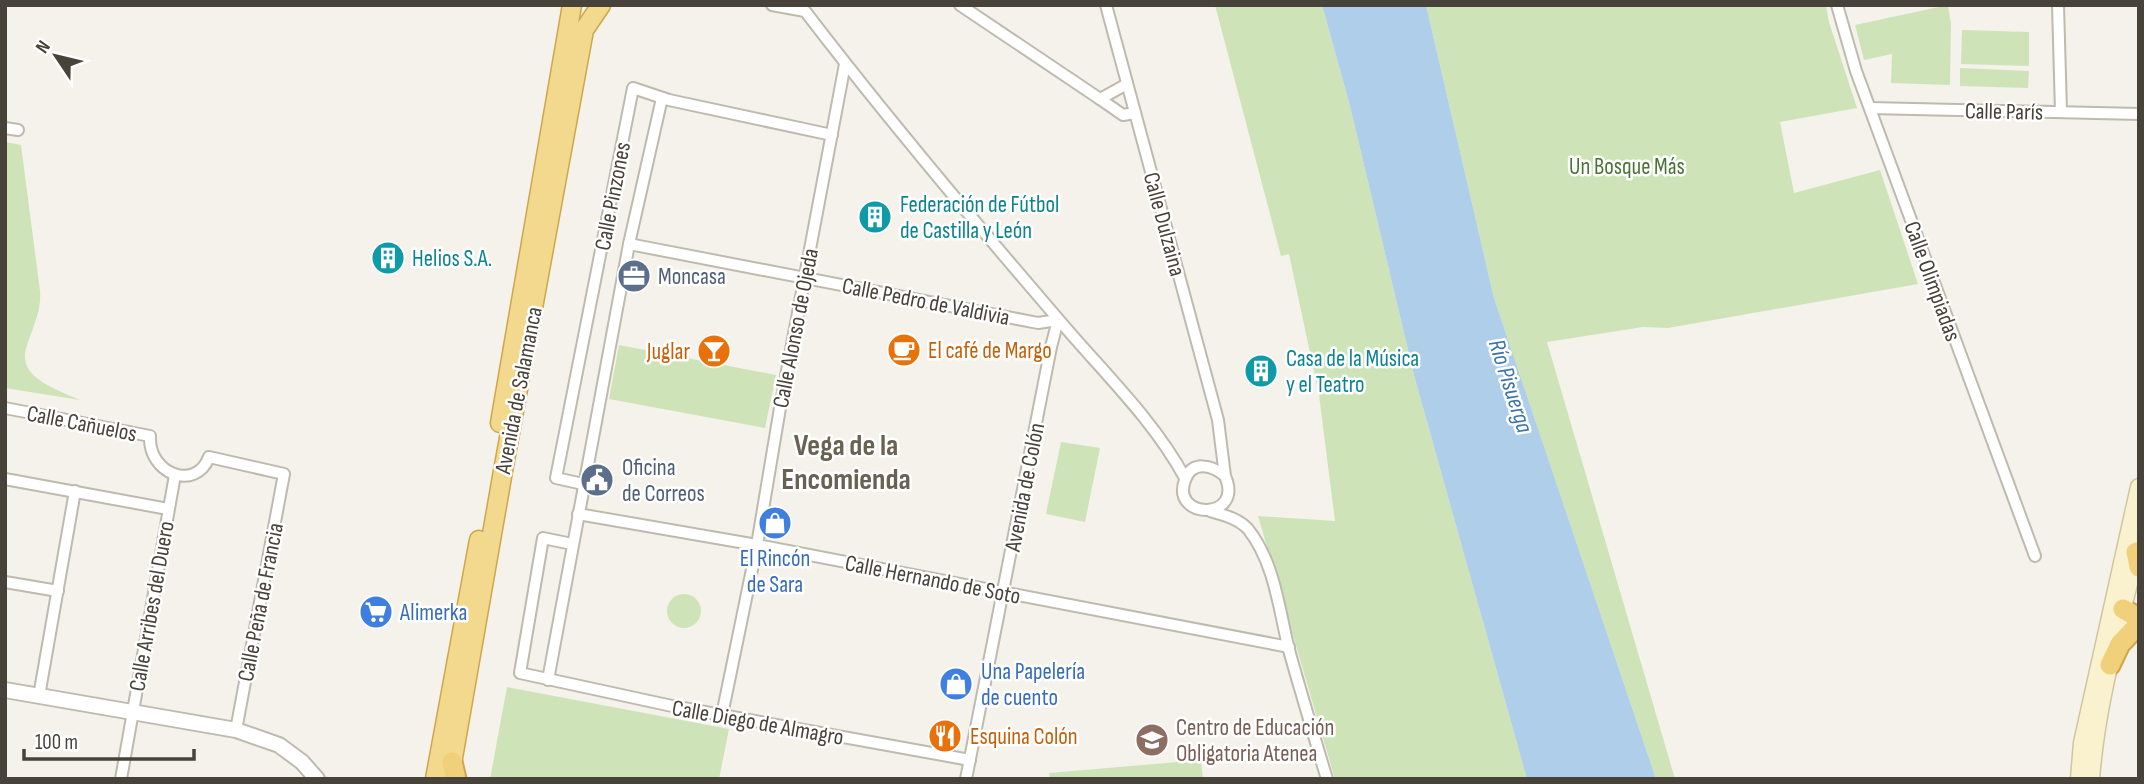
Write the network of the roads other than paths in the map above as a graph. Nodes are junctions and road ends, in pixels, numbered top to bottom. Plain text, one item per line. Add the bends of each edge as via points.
1 (572, 5) edge
2 (601, 5) edge
3 (772, 5) edge
4 (960, 5) edge
5 (1106, 5) edge
6 (1837, 5) edge
7 (2058, 5) edge
8 (845, 64) junction
9 (1127, 84) junction
10 (662, 98) junction
11 (1100, 99) junction
12 (1870, 108) junction
13 (2061, 112) junction
14 (1135, 113) junction
15 (2139, 114) edge
16 (5, 128) edge
17 (18, 130) dead end
18 (832, 135) junction
19 (629, 244) junction
20 (805, 278) junction
21 (1058, 320) junction
22 (5, 408) edge
23 (1220, 442) junction
24 (1172, 453) junction
25 (1200, 467) junction
26 (175, 475) junction
27 (1225, 476) junction
28 (1185, 478) junction
29 (5, 479) edge
30 (583, 484) junction
31 (2139, 487) edge
32 (75, 491) junction
33 (1227, 498) junction
34 (168, 509) junction
35 (1210, 511) junction
36 (578, 514) junction
37 (2139, 514) edge
38 (1236, 520) junction
39 (572, 544) junction
40 (757, 545) junction
41 (2138, 554) edge
42 (2035, 556) dead end
43 (5, 582) edge
44 (58, 591) junction
45 (1004, 593) junction
46 (2133, 612) edge
47 (2139, 624) edge
48 (1289, 647) junction
49 (2110, 664) junction
50 (548, 680) junction
51 (5, 690) edge
52 (38, 696) junction
53 (2090, 706) junction
54 (133, 712) junction
55 (722, 715) junction
56 (236, 730) junction
57 (970, 760) junction
58 (452, 773) edge
59 (121, 779) edge
60 (317, 779) edge
61 (435, 779) edge
62 (966, 779) edge
63 (1327, 779) edge
64 (2079, 779) edge
65 (2091, 779) edge

1 - 61 highway, Avenida de Salamanca
2 - 58 highway, Avenida de Salamanca via 584,30
3 - 8 street via 805,11
4 - 11 street
5 - 9 street, Calle Dulzaina
6 - 12 street, Calle Olimpiadas
7 - 13 street
8 - 18 street, Calle Alonso de Ojeda
8 - 21 street
9 - 11 street
9 - 14 street, Calle Dulzaina
10 - 18 street, Calle Pinzones
10 - 19 street
10 - 30 street, Calle Pinzones via 633,88 556,478
11 - 14 street via 1123,115
12 - 13 street, Calle París
12 - 42 street, Calle Olimpiadas
13 - 15 street, Calle París
14 - 23 street, Calle Dulzaina via 1218,420
16 - 17 street
18 - 20 street, Calle Alonso de Ojeda
19 - 20 street, Calle Pedro de Valdivia
19 - 30 street
20 - 21 street, Calle Pedro de Valdivia via 1038,323
20 - 40 street, Calle Alonso de Ojeda
21 - 24 street
21 - 45 street, Avenida de Colón
22 - 26 street, Calle Cañuelos via 150,436 152,456
23 - 25 street
23 - 27 street, Calle Dulzaina
24 - 25 street
24 - 28 street
25 - 27 street via 1215,468
25 - 28 street
26 - 34 street, Calle Arribes del Duero
26 - 56 street, Calle Peña de Francia via 195,471 209,457 284,474
27 - 33 street
28 - 35 street via 1183,491 1190,504
29 - 32 street
30 - 36 street
31 - 53 main road
32 - 34 street
32 - 44 street
33 - 35 street
33 - 38 street
34 - 54 street, Calle Arribes del Duero
35 - 38 street
36 - 39 street
36 - 40 street, Calle Hernando de Soto
37 - 46 main road via 2120,600
38 - 48 street via 1247,528 1260,550 1278,596
39 - 50 street
39 - 50 street, Calle Diego de Almagro via 543,538 520,673
40 - 45 street, Calle Hernando de Soto
40 - 55 street, Calle Alonso de Ojeda
41 - 46 main road
43 - 44 street
44 - 52 street
45 - 48 street, Calle Hernando de Soto
45 - 57 street, Avenida de Colón
46 - 49 main road
46 - 53 main road via 2116,619
47 - 49 highway via 2120,643
48 - 63 street
49 - 65 main road
50 - 55 street, Calle Diego de Almagro
51 - 52 street
52 - 54 street
53 - 64 main road
54 - 56 street
54 - 59 street, Calle Arribes del Duero
55 - 57 street, Calle Diego de Almagro
56 - 60 street via 279,745
57 - 62 street, Avenida de Colón

